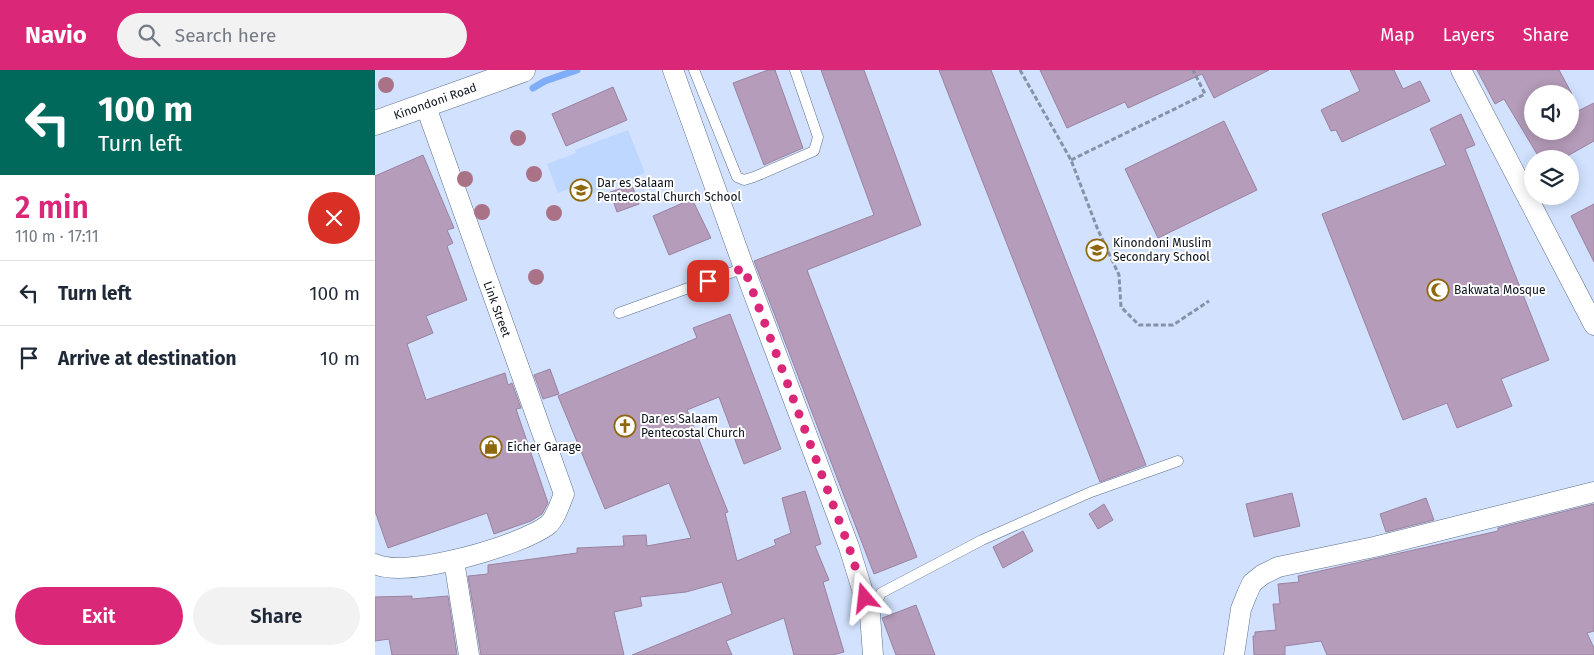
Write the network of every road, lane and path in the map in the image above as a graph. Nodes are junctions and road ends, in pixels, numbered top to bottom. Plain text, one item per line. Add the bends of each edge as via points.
1 (523, 70) edge
2 (673, 70) edge
3 (694, 70) edge
4 (795, 70) edge
5 (1020, 70) edge
6 (1193, 70) edge
7 (1461, 70) edge
8 (425, 104) junction
9 (375, 123) edge
10 (1071, 160) junction
11 (744, 268) junction
12 (1209, 301) dead end
13 (619, 313) dead end
14 (1594, 326) edge
15 (1178, 461) dead end
16 (1594, 492) edge
17 (454, 560) junction
18 (375, 564) edge
19 (871, 615) junction
20 (469, 655) edge
21 (873, 655) edge
22 (1234, 655) edge

1 - 8 street, Kinondoni Road
2 - 11 street
3 - 4 lane via 737,178 744,180 814,151 817,146 818,137
5 - 10 path
6 - 10 path via 1205,94
7 - 14 street
8 - 9 street, Kinondoni Road
8 - 17 street, Link Street via 564,494 549,524 522,538
10 - 12 path via 1119,275 1121,307 1139,325 1173,325
11 - 13 lane
11 - 19 street via 849,547
15 - 19 lane via 1091,492 982,540 881,592
16 - 22 street via 1374,547 1278,567 1262,575 1247,594 1241,609
17 - 18 street via 387,569
17 - 20 street
19 - 21 street

